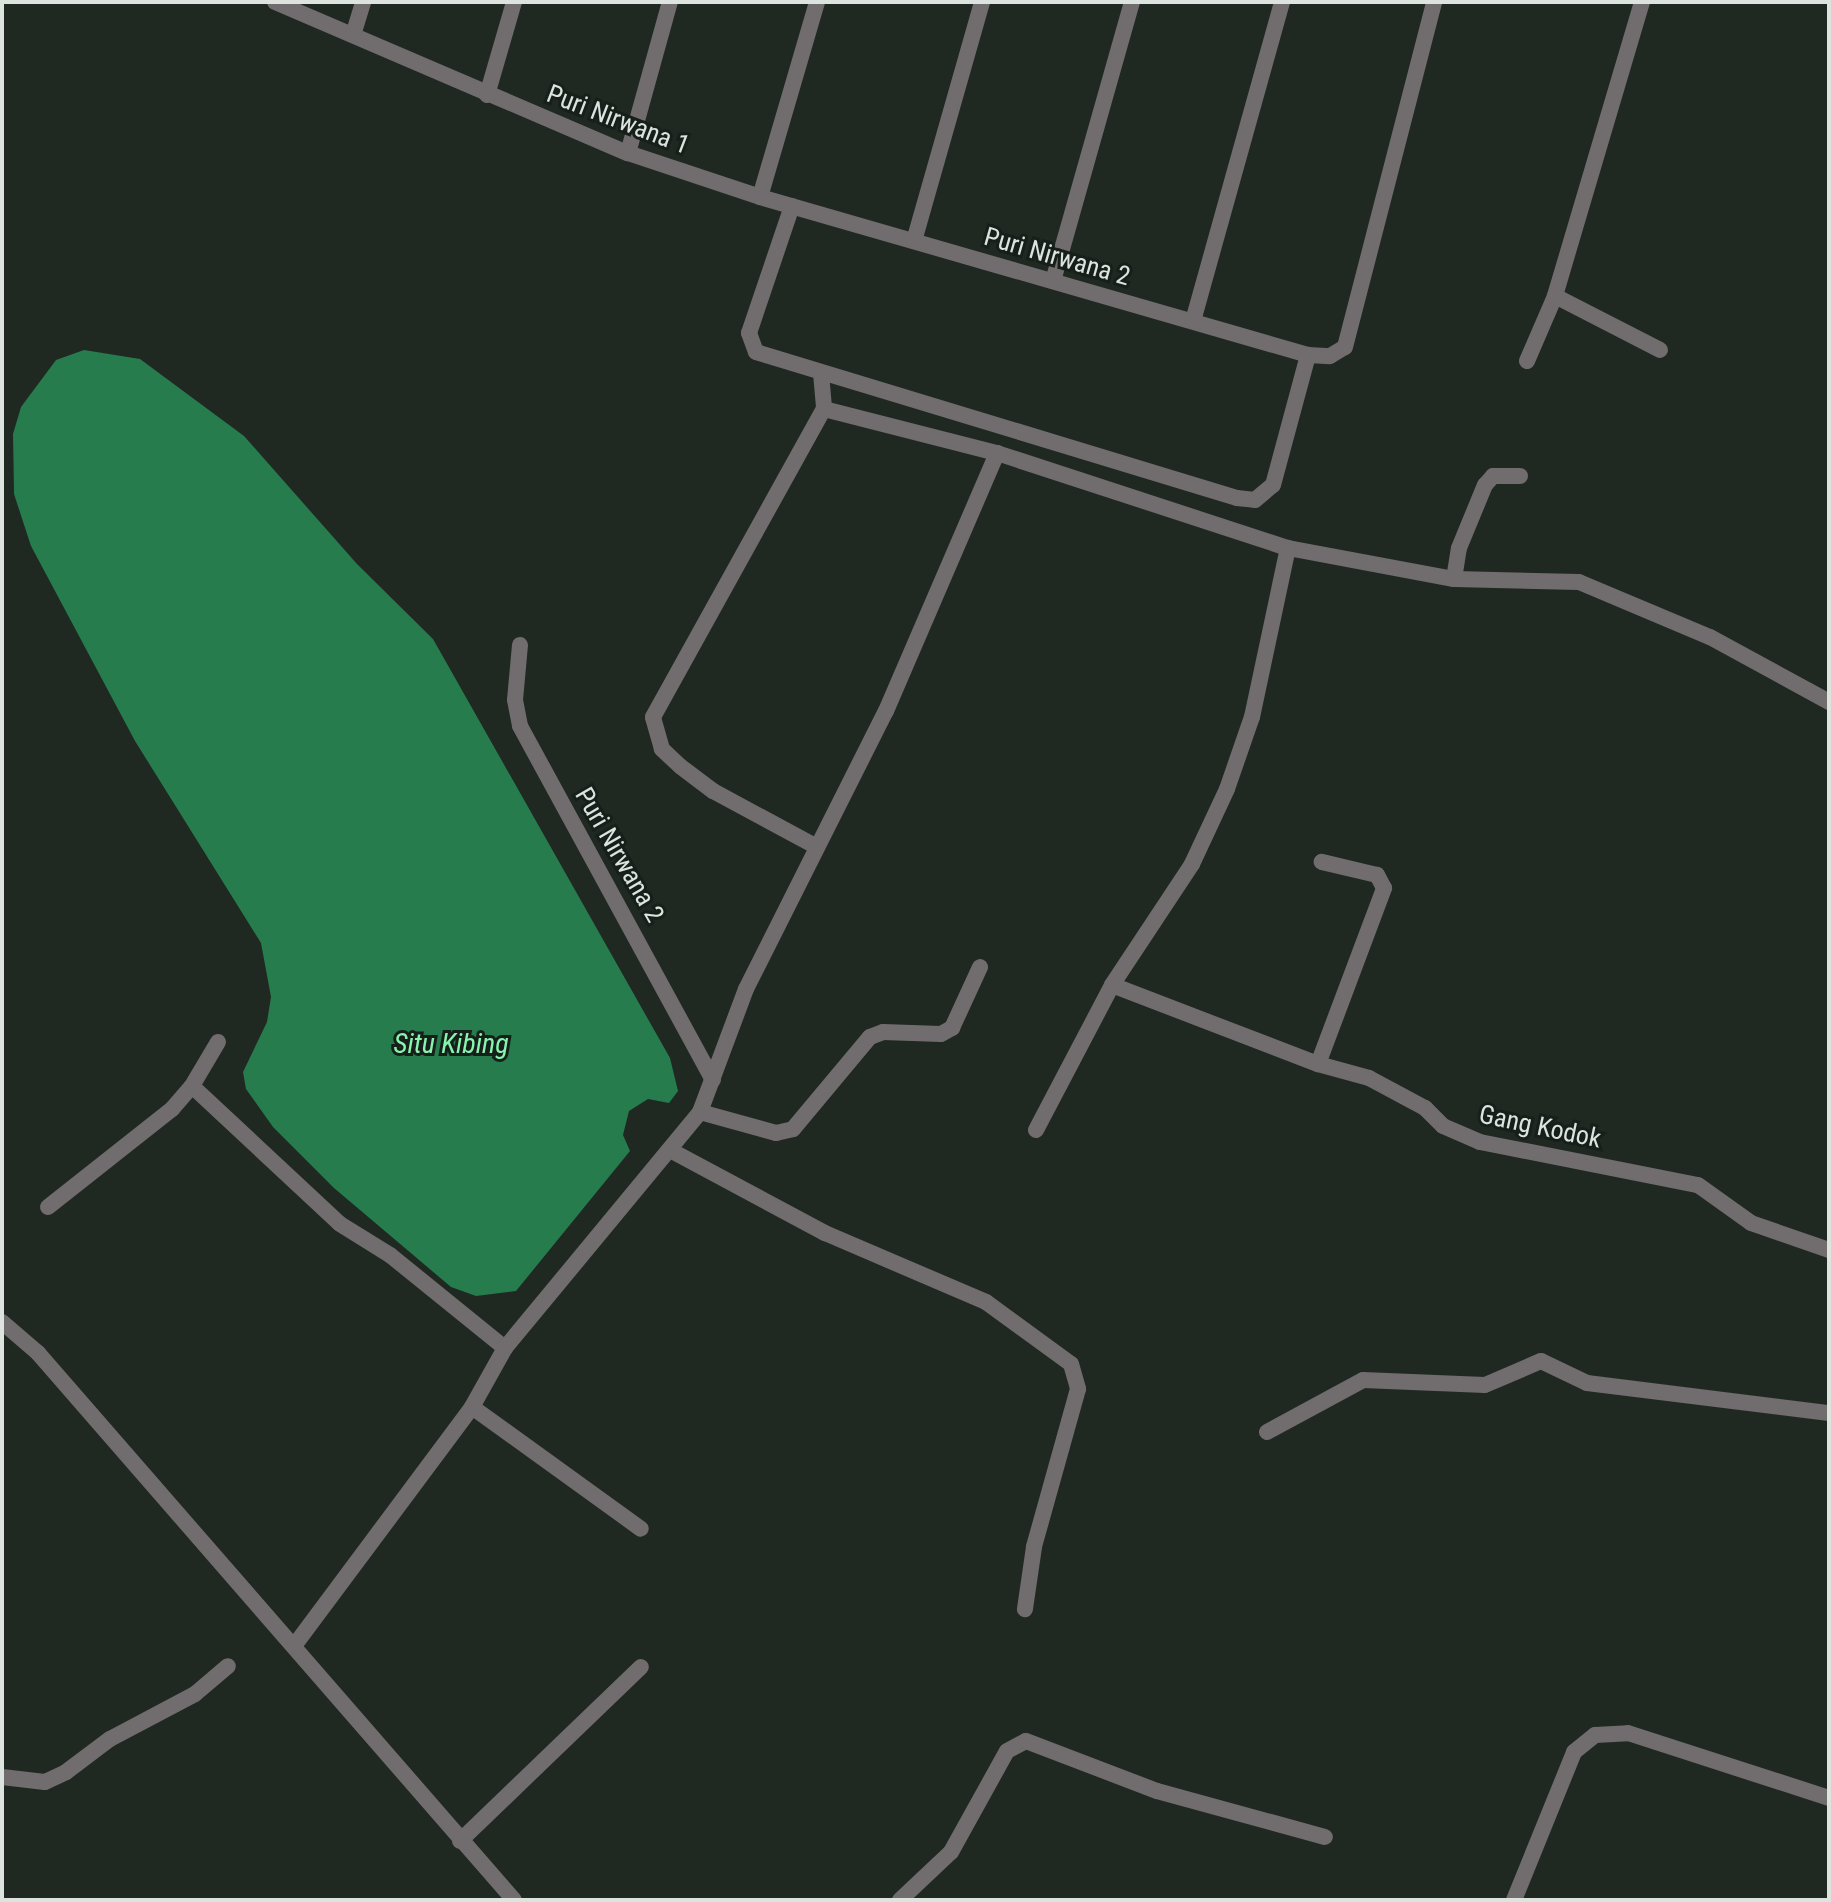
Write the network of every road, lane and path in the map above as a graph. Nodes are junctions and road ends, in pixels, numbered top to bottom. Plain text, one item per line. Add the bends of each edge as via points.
1 (275, 2) edge
2 (363, 2) edge
3 (514, 2) edge
4 (670, 2) edge
5 (817, 2) edge
6 (982, 2) edge
7 (1132, 2) edge
8 (1282, 2) edge
9 (1434, 2) edge
10 (1642, 2) edge
11 (354, 32) junction
12 (487, 95) junction
13 (628, 153) junction
14 (760, 197) junction
15 (792, 206) junction
16 (914, 241) junction
17 (1053, 281) junction
18 (1555, 296) junction
19 (1193, 321) junction
20 (1660, 350) dead end
21 (1308, 355) junction
22 (1527, 361) dead end
23 (821, 373) junction
24 (824, 409) junction
25 (997, 453) junction
26 (1520, 476) dead end
27 (1288, 548) junction
28 (1454, 579) junction
29 (520, 645) dead end
30 (1829, 702) edge
31 (817, 847) junction
32 (1322, 862) dead end
33 (980, 967) dead end
34 (1112, 985) junction
35 (218, 1042) dead end
36 (1318, 1064) junction
37 (713, 1080) junction
38 (192, 1086) junction
39 (700, 1112) junction
40 (1036, 1130) dead end
41 (670, 1150) junction
42 (48, 1207) dead end
43 (1829, 1250) edge
44 (2, 1322) edge
45 (505, 1348) junction
46 (472, 1407) junction
47 (1829, 1413) edge
48 (1267, 1432) dead end
49 (641, 1529) dead end
50 (1025, 1609) dead end
51 (294, 1646) junction
52 (228, 1666) dead end
53 (641, 1667) dead end
54 (2, 1777) edge
55 (1829, 1798) edge
56 (1325, 1837) dead end
57 (460, 1841) junction
58 (514, 1900) edge
59 (900, 1900) edge
60 (1514, 1900) edge

1 - 11 street, Puri Nirwana 1
2 - 11 street
3 - 12 street
4 - 13 street
5 - 14 street
6 - 16 street
7 - 17 street
8 - 19 street
9 - 21 street, Puri Nirwana 2 via 1345,347 1330,356
10 - 18 street
11 - 12 street, Puri Nirwana 1
12 - 13 street, Puri Nirwana 1
13 - 14 street, Puri Nirwana 1
14 - 15 street, Puri Nirwana 2
15 - 16 street, Puri Nirwana 2
15 - 23 street via 749,333 756,352
16 - 17 street, Puri Nirwana 2
17 - 19 street, Puri Nirwana 2
18 - 20 street
18 - 22 street
19 - 21 street, Puri Nirwana 2
21 - 23 street via 1273,485 1255,500
23 - 24 street
24 - 25 street
24 - 31 street via 653,717 662,749 680,766 713,791
25 - 27 street
25 - 31 street via 886,711
26 - 28 street via 1493,476 1485,485 1459,548
27 - 28 street
27 - 34 street via 1252,717 1227,789 1192,864
28 - 30 street via 1579,582 1710,637
29 - 37 street, Puri Nirwana 2 via 515,700 520,726 637,932
31 - 37 street via 746,989
32 - 36 street via 1377,875 1384,888
33 - 39 street via 952,1028 941,1034 883,1032 870,1037 793,1129 776,1133
34 - 36 street, Gang Kodok
34 - 40 street
35 - 38 street
36 - 43 street, Gang Kodok via 1369,1078 1425,1108 1443,1126 1480,1142 1698,1185 1751,1223
37 - 39 street
38 - 42 street via 172,1109
38 - 45 street via 340,1224 390,1255
39 - 41 street
41 - 45 street
41 - 50 street via 825,1233 986,1302 1071,1364 1078,1389 1034,1547
44 - 51 street via 38,1353
45 - 46 street
46 - 49 street
46 - 51 street
47 - 48 street via 1587,1383 1541,1361 1485,1385 1363,1380
51 - 57 street
52 - 54 street via 195,1694 110,1739 66,1772 45,1782
53 - 57 street
55 - 60 street via 1628,1733 1595,1735 1574,1752
56 - 59 street via 1157,1791 1026,1741 1007,1751 951,1852
57 - 58 street

